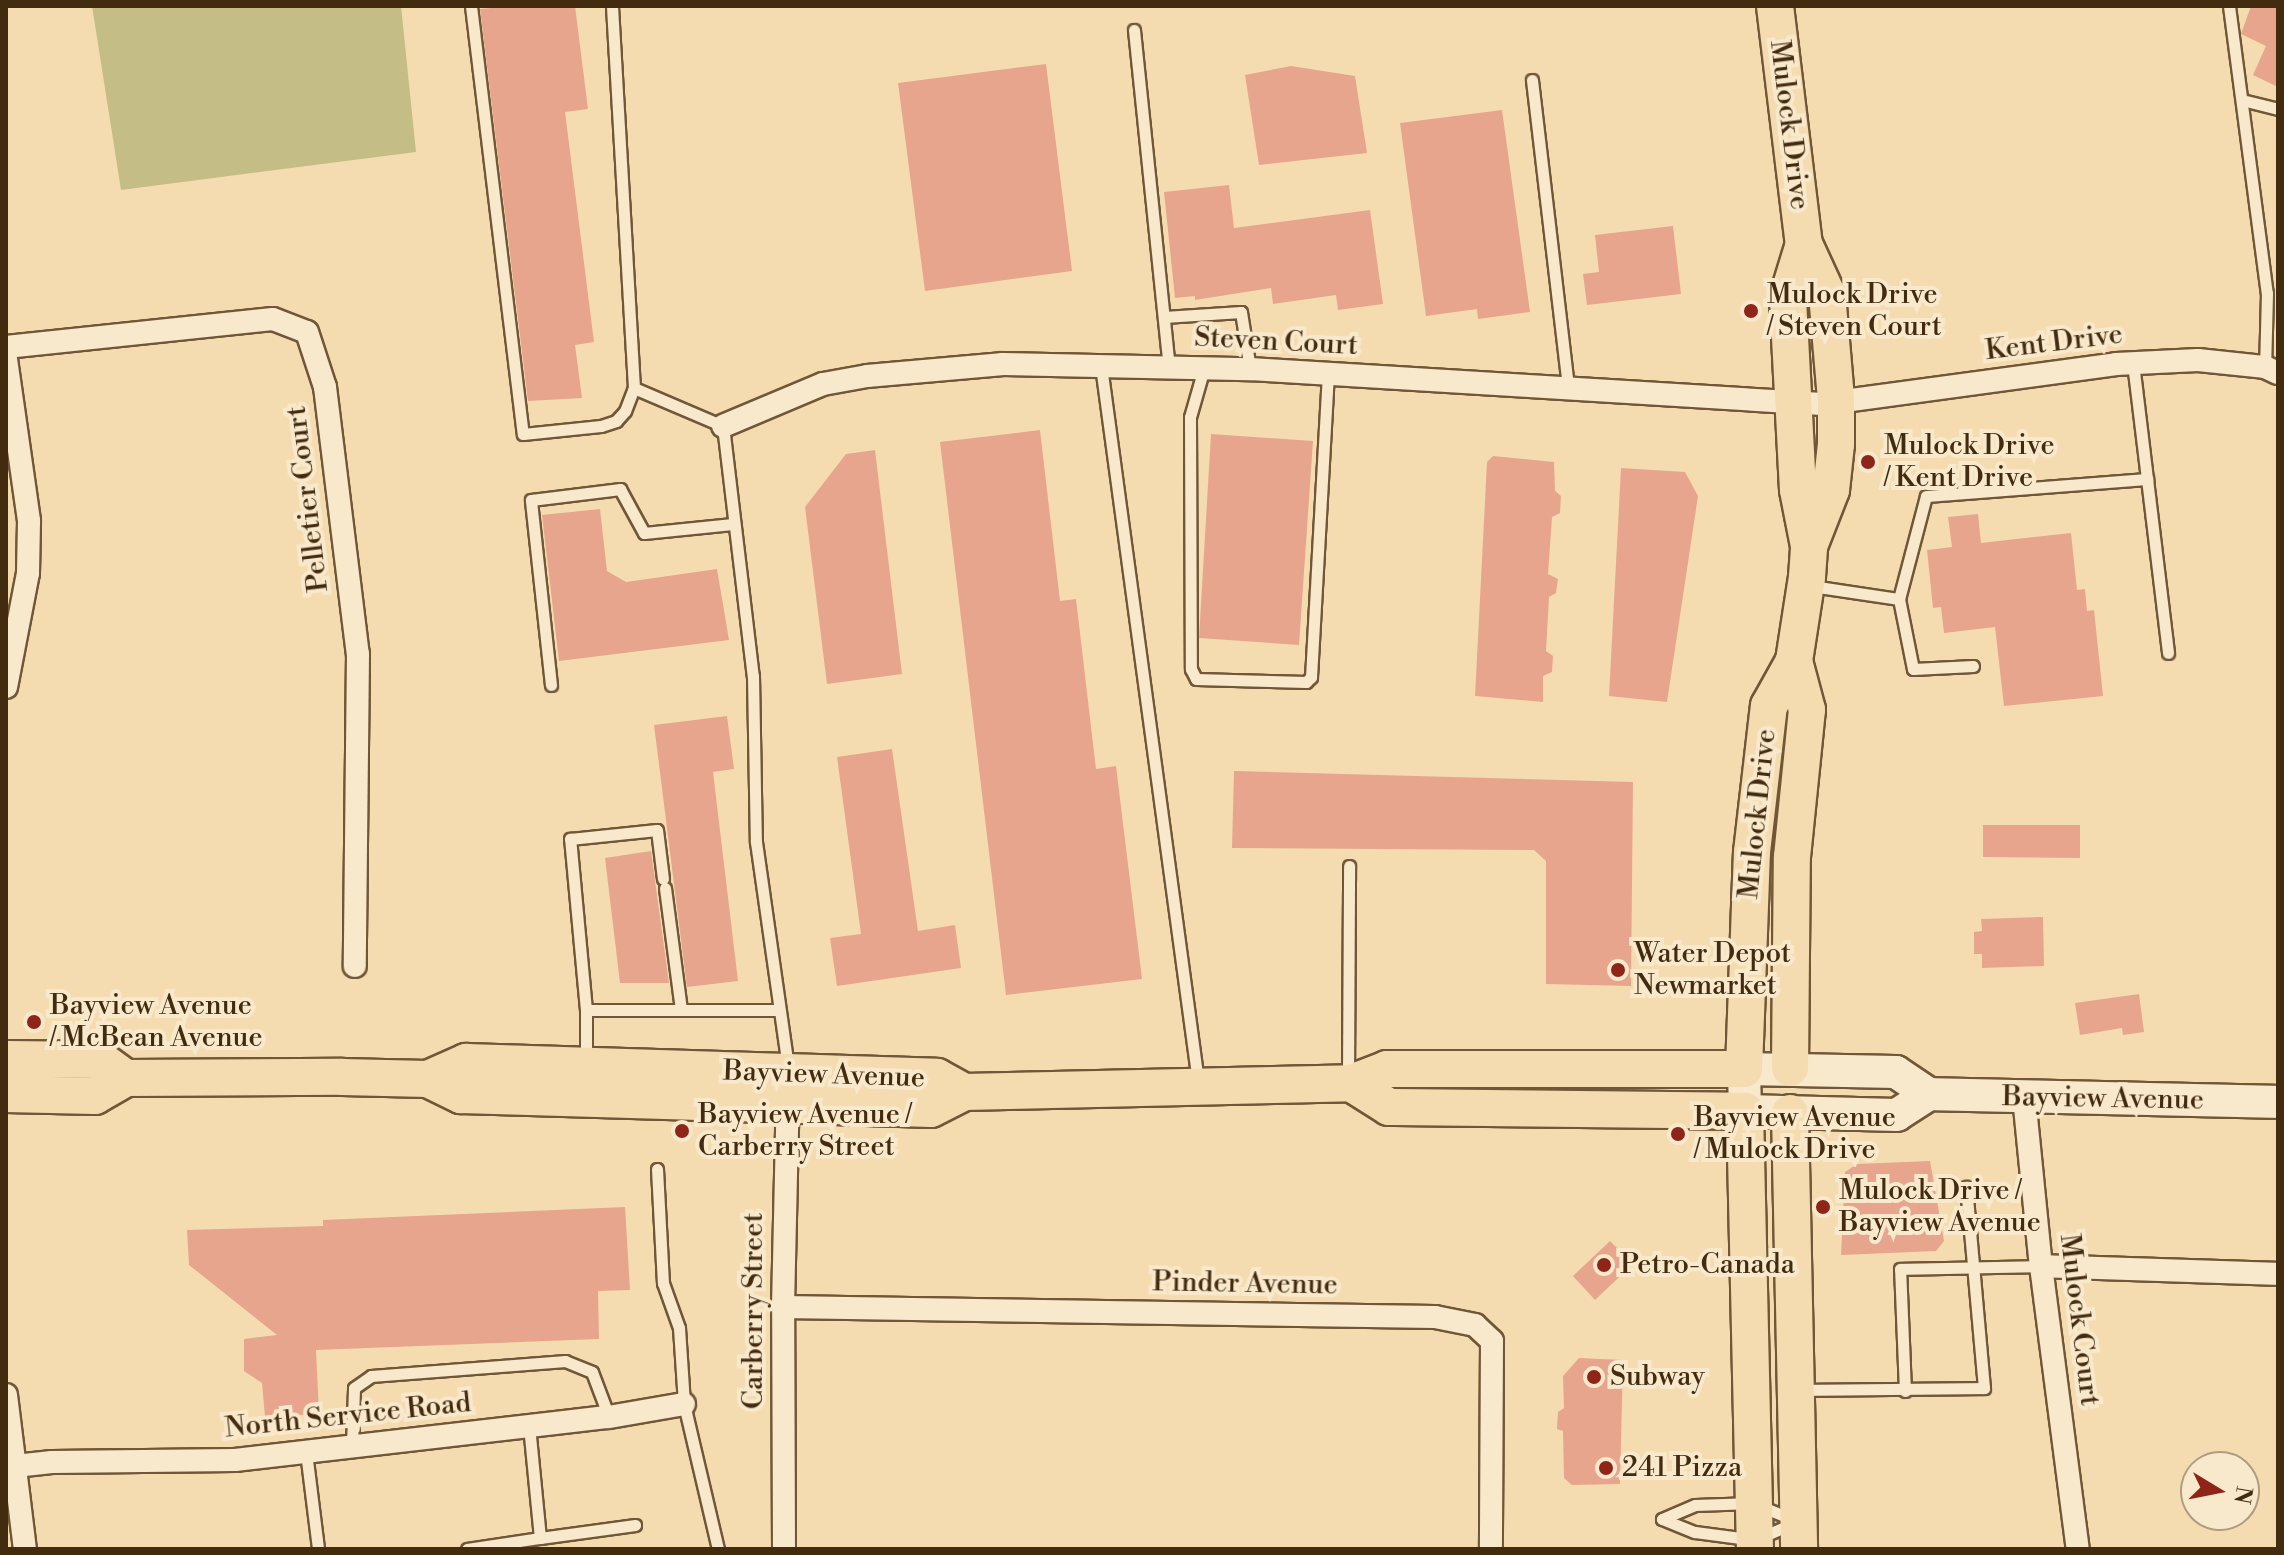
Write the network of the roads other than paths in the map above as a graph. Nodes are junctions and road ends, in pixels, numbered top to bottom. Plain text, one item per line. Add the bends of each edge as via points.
1 (471, 6) edge
2 (612, 6) edge
3 (1775, 6) edge
4 (2229, 6) edge
5 (1134, 30) dead end
6 (1532, 80) dead end
7 (2242, 100) junction
8 (2278, 109) edge
9 (1804, 244) junction
10 (1164, 317) junction
11 (6, 347) edge
12 (6, 359) edge
13 (2133, 363) junction
14 (1101, 365) junction
15 (1169, 368) junction
16 (1204, 368) junction
17 (1250, 369) junction
18 (2272, 370) edge
19 (1328, 374) junction
20 (634, 388) junction
21 (1568, 388) junction
22 (1836, 400) junction
23 (1796, 402) junction
24 (723, 426) junction
25 (2147, 479) junction
26 (733, 524) junction
27 (1809, 546) junction
28 (1806, 585) junction
29 (1899, 599) junction
30 (2168, 653) dead end
31 (1794, 661) junction
32 (1973, 666) dead end
33 (551, 685) dead end
34 (6, 687) edge
35 (1349, 866) dead end
36 (355, 966) dead end
37 (586, 1010) junction
38 (681, 1010) junction
39 (779, 1010) junction
40 (6, 1059) edge
41 (586, 1067) junction
42 (1790, 1068) junction
43 (1744, 1069) junction
44 (126, 1078) junction
45 (428, 1079) junction
46 (1350, 1084) junction
47 (1199, 1087) junction
48 (788, 1090) junction
49 (6, 1094) edge
50 (1929, 1094) junction
51 (2024, 1097) junction
52 (2278, 1102) edge
53 (1745, 1111) junction
54 (1790, 1113) junction
55 (657, 1169) dead end
56 (1966, 1187) dead end
57 (2041, 1266) junction
58 (1973, 1267) junction
59 (2278, 1274) edge
60 (783, 1307) junction
61 (1795, 1389) junction
62 (1905, 1391) junction
63 (6, 1395) edge
64 (684, 1404) junction
65 (609, 1417) junction
66 (529, 1426) junction
67 (352, 1446) junction
68 (306, 1452) junction
69 (11, 1466) edge
70 (1753, 1503) junction
71 (635, 1525) dead end
72 (1799, 1535) edge
73 (540, 1538) junction
74 (1755, 1544) edge
75 (25, 1549) edge
76 (318, 1549) edge
77 (467, 1549) edge
78 (718, 1549) edge
79 (784, 1549) edge
80 (1491, 1549) edge
81 (2078, 1549) edge

1 - 20 lane via 523,434 616,421
2 - 20 lane
3 - 9 main road, Mulock Drive
4 - 7 lane
5 - 10 lane
6 - 21 lane
7 - 8 lane
7 - 18 lane
9 - 22 main road, Mulock Drive via 1827,294
9 - 23 main road, Mulock Drive via 1788,296
10 - 15 lane
10 - 17 lane via 1241,312
11 - 36 street, Pelletier Court via 273,319 307,332 325,387 358,654
12 - 34 street via 29,521 28,573
13 - 18 street, Kent Drive via 2198,360
13 - 22 street, Kent Drive
13 - 25 lane
14 - 15 street, Steven Court
14 - 24 street, Steven Court via 1003,364 867,376 823,384
14 - 47 lane
15 - 16 street, Steven Court
16 - 17 street, Steven Court
16 - 19 lane via 1190,417 1191,669 1196,679 1306,682 1311,677
17 - 19 street, Steven Court
19 - 21 street, Steven Court
20 - 24 lane
21 - 23 street, Steven Court
22 - 23 street, Steven Court
22 - 27 main road, Mulock Drive via 1831,490
23 - 27 main road, Mulock Drive via 1798,490
24 - 26 lane
25 - 29 lane via 1926,496
25 - 30 lane
26 - 33 lane via 644,533 620,489 531,500
26 - 39 lane via 753,676 756,842
27 - 28 main road, Mulock Drive
28 - 29 lane
28 - 31 main road, Mulock Drive
29 - 32 lane via 1913,669
31 - 42 main road, Mulock Drive via 1807,710 1792,857
31 - 43 main road, Mulock Drive via 1769,706 1752,852
35 - 46 lane
37 - 38 lane
37 - 38 lane via 570,839 657,830
37 - 41 lane
38 - 39 lane
39 - 48 lane
40 - 44 main road, Bayview Avenue via 101,1060
41 - 45 main road, Bayview Avenue via 466,1062
41 - 48 main road, Bayview Avenue
42 - 43 main road
42 - 50 main road via 1896,1072
42 - 54 main road, Mulock Drive
43 - 46 main road via 1387,1069
43 - 53 main road, Mulock Drive
44 - 45 main road, Bayview Avenue
44 - 49 main road, Bayview Avenue via 95,1096
45 - 48 main road, Bayview Avenue via 461,1095
46 - 47 main road
46 - 53 main road via 1389,1107
47 - 48 main road, Bayview Avenue via 964,1092 937,1077
48 - 60 street, Carberry Street
50 - 51 main road, Bayview Avenue
50 - 54 main road via 1897,1115
51 - 52 main road, Bayview Avenue
51 - 57 street, Mulock Court
53 - 54 main road
53 - 70 main road, Mulock Drive
54 - 61 main road, Mulock Drive
55 - 64 lane via 663,1283 679,1328
56 - 58 lane
57 - 58 lane
57 - 59 street
57 - 81 street, Mulock Court
58 - 62 lane via 1900,1269
58 - 62 lane via 1984,1388
60 - 79 street, Carberry Street
60 - 80 street, Pinder Avenue via 1435,1317 1475,1325 1492,1341
61 - 62 lane
61 - 72 main road, Mulock Drive
63 - 69 street
64 - 65 street, North Service Road
64 - 78 lane
65 - 66 street, North Service Road
65 - 67 lane via 592,1372 565,1361 371,1376 354,1388
66 - 67 street, North Service Road
66 - 73 lane
67 - 68 street, North Service Road
68 - 69 street, North Service Road via 235,1460
68 - 76 lane
69 - 75 street
70 - 72 lane
70 - 74 main road, Mulock Drive
70 - 74 lane via 1695,1505 1662,1519
71 - 73 lane
72 - 74 lane
73 - 77 lane

